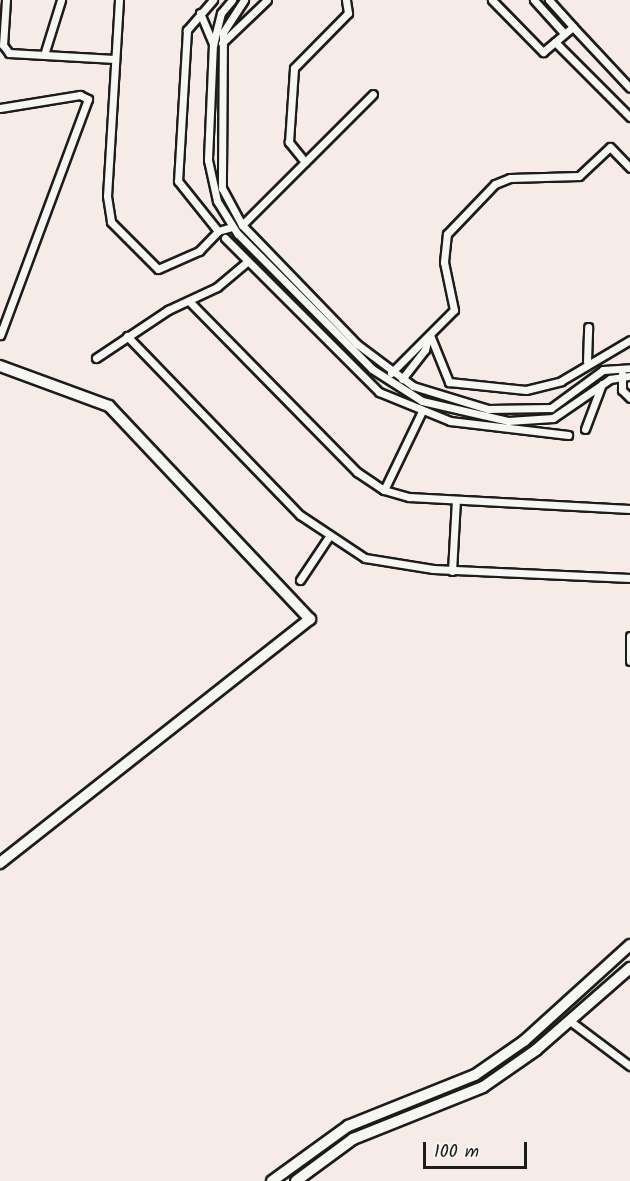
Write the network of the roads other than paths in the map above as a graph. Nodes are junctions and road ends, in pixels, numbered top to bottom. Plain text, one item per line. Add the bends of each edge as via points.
1 (6, 0) edge
2 (61, 0) edge
3 (119, 0) edge
4 (200, 0) edge
5 (213, 0) edge
6 (232, 0) edge
7 (244, 0) edge
8 (267, 0) edge
9 (346, 0) edge
10 (492, 0) edge
11 (534, 0) edge
12 (549, 0) edge
13 (206, 7) junction
14 (200, 13) junction
15 (573, 27) junction
16 (563, 32) junction
17 (555, 42) junction
18 (222, 43) junction
19 (213, 44) junction
20 (44, 55) junction
21 (115, 59) junction
22 (630, 88) edge
23 (373, 94) dead end
24 (0, 108) edge
25 (630, 117) edge
26 (305, 162) junction
27 (630, 168) edge
28 (242, 225) junction
29 (232, 227) junction
30 (218, 231) junction
31 (225, 238) dead end
32 (262, 247) junction
33 (256, 253) junction
34 (248, 261) junction
35 (189, 300) junction
36 (588, 327) dead end
37 (0, 335) edge
38 (127, 336) junction
39 (429, 336) junction
40 (630, 340) edge
41 (96, 358) dead end
42 (587, 361) junction
43 (0, 366) edge
44 (626, 368) edge
45 (396, 376) junction
46 (621, 376) junction
47 (630, 376) edge
48 (602, 383) junction
49 (389, 384) junction
50 (430, 394) junction
51 (630, 398) edge
52 (426, 402) junction
53 (421, 413) junction
54 (585, 429) dead end
55 (568, 435) dead end
56 (384, 490) junction
57 (456, 500) junction
58 (630, 509) edge
59 (328, 538) junction
60 (452, 571) junction
61 (630, 578) edge
62 (300, 580) dead end
63 (630, 636) edge
64 (630, 661) edge
65 (0, 862) edge
66 (630, 945) edge
67 (630, 968) edge
68 (570, 1021) junction
69 (630, 1066) edge
70 (433, 1091) junction
71 (440, 1105) junction
72 (272, 1181) edge
73 (296, 1181) edge

1 - 20 street via 4,49
2 - 20 street
3 - 21 street
4 - 13 street
5 - 13 street
6 - 19 street via 221,13
7 - 18 street via 227,21
8 - 18 street
9 - 26 street via 348,13 294,68 289,142
10 - 17 street via 540,50
11 - 16 street
12 - 15 street
13 - 14 street
14 - 19 street
14 - 30 street via 186,36 178,181
15 - 16 street
15 - 22 street
16 - 17 street
17 - 25 street
18 - 28 street via 218,170 228,205
19 - 29 street via 208,160 217,201
20 - 21 street
21 - 30 street via 107,196 115,230 159,269 199,250
23 - 26 street
24 - 37 street via 80,95 88,99
26 - 28 street
27 - 39 street via 610,147 579,176 510,178 495,184 449,229 444,262 456,305
28 - 32 street
29 - 30 street
29 - 33 street
31 - 34 street
32 - 33 street
32 - 45 street
33 - 34 street
33 - 49 street
34 - 35 street via 218,287
34 - 53 street via 361,376
35 - 38 street
35 - 56 street via 357,472
36 - 42 street
38 - 41 street
38 - 59 street
39 - 42 street via 442,356 445,378 455,384 538,389 561,381
39 - 45 street
39 - 45 street via 425,350
40 - 42 street
43 - 65 main road via 109,405 310,616 307,625
44 - 46 street
44 - 50 street via 603,370 551,408 488,409
45 - 49 street
45 - 50 street
46 - 47 street
46 - 48 street
46 - 51 street via 622,390
48 - 52 street via 572,408 539,420 492,419
48 - 54 street
49 - 52 street
50 - 52 street
52 - 53 street
53 - 55 street via 489,430
53 - 56 street
56 - 57 street
57 - 58 street
57 - 60 street
59 - 60 street via 378,562
59 - 62 street
60 - 61 street
63 - 64 street
66 - 70 main road via 524,1041 475,1075
67 - 68 main road
68 - 69 street
68 - 71 main road via 483,1087
70 - 71 main road
70 - 72 main road via 348,1126
71 - 73 main road via 353,1139

